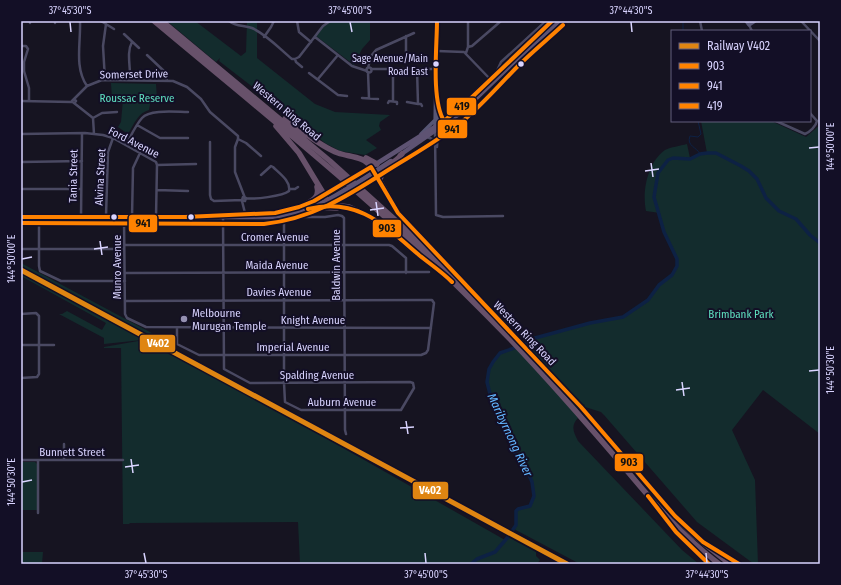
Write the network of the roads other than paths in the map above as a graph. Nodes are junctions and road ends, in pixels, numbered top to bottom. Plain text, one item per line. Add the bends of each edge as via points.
1 (80, 21) edge
2 (101, 21) edge
3 (154, 21) edge
4 (162, 21) edge
5 (229, 21) edge
6 (274, 21) edge
7 (297, 21) edge
8 (330, 21) edge
9 (437, 21) edge
10 (468, 21) edge
11 (501, 21) edge
12 (546, 21) edge
13 (552, 21) edge
14 (558, 21) edge
15 (746, 21) edge
16 (756, 21) edge
17 (802, 21) edge
18 (106, 24) junction
19 (749, 25) junction
20 (114, 29) dead end
21 (544, 29) junction
22 (752, 30) edge
23 (810, 30) edge
24 (811, 31) edge
25 (414, 33) dead end
26 (124, 34) dead end
27 (406, 36) junction
28 (264, 37) junction
29 (315, 37) junction
30 (820, 41) edge
31 (132, 42) junction
32 (311, 42) junction
33 (21, 46) edge
34 (468, 47) junction
35 (139, 48) dead end
36 (406, 52) dead end
37 (437, 52) junction
38 (466, 53) junction
39 (148, 55) dead end
40 (338, 55) junction
41 (295, 59) junction
42 (23, 62) edge
43 (302, 67) dead end
44 (508, 68) junction
45 (417, 69) junction
46 (436, 69) junction
47 (369, 70) junction
48 (393, 70) junction
49 (483, 72) junction
50 (309, 73) dead end
51 (25, 77) junction
52 (21, 78) edge
53 (491, 78) junction
54 (105, 80) junction
55 (130, 80) junction
56 (318, 80) junction
57 (167, 81) junction
58 (436, 83) junction
59 (87, 86) junction
60 (245, 96) junction
61 (347, 96) dead end
62 (256, 98) junction
63 (362, 98) dead end
64 (369, 98) junction
65 (378, 99) dead end
66 (437, 99) junction
67 (21, 101) edge
68 (29, 101) junction
69 (74, 101) junction
70 (393, 101) junction
71 (407, 102) dead end
72 (388, 103) dead end
73 (398, 104) dead end
74 (418, 104) junction
75 (422, 106) dead end
76 (117, 112) dead end
77 (188, 112) dead end
78 (811, 114) edge
79 (93, 118) junction
80 (435, 120) junction
81 (444, 121) junction
82 (819, 121) edge
83 (778, 122) edge
84 (137, 125) junction
85 (436, 128) junction
86 (21, 134) edge
87 (94, 134) junction
88 (82, 135) junction
89 (419, 136) junction
90 (427, 137) junction
91 (113, 138) junction
92 (188, 138) dead end
93 (238, 139) junction
94 (210, 142) dead end
95 (435, 143) junction
96 (126, 145) junction
97 (436, 152) junction
98 (140, 153) junction
99 (402, 154) junction
100 (261, 156) dead end
101 (21, 162) edge
102 (82, 162) junction
103 (196, 164) dead end
104 (157, 165) junction
105 (374, 167) junction
106 (261, 175) dead end
107 (380, 180) junction
108 (317, 185) junction
109 (298, 187) dead end
110 (21, 189) edge
111 (81, 189) junction
112 (290, 189) junction
113 (157, 190) junction
114 (188, 190) dead end
115 (326, 198) junction
116 (244, 199) junction
117 (315, 207) junction
118 (304, 208) junction
119 (355, 210) junction
120 (283, 215) junction
121 (503, 216) dead end
122 (39, 217) junction
123 (81, 217) junction
124 (106, 217) junction
125 (124, 217) junction
126 (132, 217) junction
127 (156, 217) junction
128 (223, 217) junction
129 (245, 217) junction
130 (306, 217) junction
131 (21, 218) edge
132 (125, 245) junction
133 (223, 245) junction
134 (284, 245) junction
135 (344, 245) junction
136 (21, 249) edge
137 (39, 249) junction
138 (125, 249) junction
139 (447, 267) junction
140 (429, 272) dead end
141 (125, 273) junction
142 (224, 273) junction
143 (284, 273) junction
144 (344, 273) junction
145 (406, 273) junction
146 (446, 275) junction
147 (125, 281) junction
148 (224, 300) junction
149 (284, 300) junction
150 (344, 300) junction
151 (125, 301) junction
152 (21, 314) edge
153 (126, 316) joint
154 (177, 328) junction
155 (224, 328) junction
156 (284, 328) junction
157 (344, 328) junction
158 (431, 328) junction
159 (39, 345) junction
160 (54, 345) dead end
161 (21, 346) edge
162 (224, 355) junction
163 (284, 355) junction
164 (344, 355) junction
165 (21, 378) edge
166 (284, 383) junction
167 (345, 383) junction
168 (578, 409) junction
169 (345, 410) junction
170 (401, 410) joint
171 (346, 434) dead end
172 (64, 444) dead end
173 (21, 460) edge
174 (38, 460) junction
175 (64, 460) junction
176 (123, 460) dead end
177 (646, 494) junction
178 (38, 514) dead end
179 (703, 542) junction
180 (709, 564) edge
181 (720, 564) edge
182 (730, 564) edge
183 (739, 564) edge

1 - 59 street via 79,67
2 - 18 street
3 - 60 highway, Western Ring Road
4 - 62 highway, Western Ring Road
5 - 28 street via 237,26 252,28
6 - 28 street
7 - 32 street via 299,32
8 - 29 street
9 - 37 main road
10 - 34 street
11 - 34 street
12 - 53 street via 501,62
13 - 21 main road
14 - 21 main road
14 - 44 main road
15 - 19 main road
16 - 19 main road
17 - 23 street
18 - 20 street
18 - 54 street
19 - 22 street
21 - 53 main road
24 - 30 street
25 - 27 street
26 - 31 street
27 - 36 street
27 - 47 street via 376,50 370,56
28 - 41 street
29 - 32 street
29 - 40 street
31 - 35 street
31 - 55 street via 129,58
32 - 41 street
33 - 42 street via 28,48
34 - 38 street
37 - 38 street
37 - 46 main road
38 - 49 street
39 - 57 street via 165,72
40 - 47 street via 354,67
40 - 56 street
41 - 43 street
42 - 51 street
44 - 53 main road via 495,79
44 - 85 main road via 471,105 450,122
45 - 46 street
45 - 48 street
45 - 74 street
46 - 58 main road
47 - 48 street
47 - 64 street
48 - 70 street
49 - 53 street
49 - 53 street
50 - 56 street
51 - 52 street
51 - 68 street via 29,88
53 - 81 main road
54 - 55 street, Somerset Drive
54 - 59 street, Somerset Drive
55 - 57 street, Somerset Drive
56 - 61 street via 338,95
57 - 93 street, Somerset Drive via 182,84 192,91 210,112 238,136
58 - 66 main road
58 - 80 main road
59 - 69 street, Somerset Drive
60 - 108 highway via 292,144
60 - 146 highway, Western Ring Road via 357,192
62 - 105 highway via 324,146 363,159
62 - 139 highway, Western Ring Road
63 - 64 street
64 - 65 street
66 - 81 main road via 440,116
66 - 85 main road
67 - 68 street
68 - 69 street
69 - 79 street
70 - 72 street
70 - 73 street
71 - 74 street
74 - 75 street
76 - 79 street via 102,113
77 - 84 street via 150,113 142,117
78 - 82 street
79 - 87 street
80 - 85 main road
80 - 89 main road
81 - 85 main road
82 - 83 street via 805,134
84 - 92 street via 160,138
84 - 96 street
85 - 89 main road
85 - 90 main road
85 - 95 street
85 - 97 street
86 - 88 street, Ford Avenue
87 - 88 street, Ford Avenue
87 - 91 street, Ford Avenue
88 - 102 street, Tania Street
89 - 105 main road
90 - 95 street
90 - 99 main road
91 - 96 street, Ford Avenue
91 - 124 street, Alvina Street via 108,152
93 - 100 street, Somerset Drive
93 - 116 street via 235,147 235,172
94 - 116 street via 210,197 214,201
95 - 97 street
96 - 98 street, Ford Avenue
97 - 121 street via 436,215
98 - 104 street, Ford Avenue
98 - 126 street via 133,168
99 - 105 main road
99 - 107 highway via 383,170
101 - 102 street
102 - 111 street, Tania Street
103 - 104 street, Ford Avenue
104 - 113 street
105 - 107 highway
105 - 115 main road, bridge via 340,186
105 - 115 main road, bridge via 362,180
106 - 112 street via 271,166 284,177
107 - 139 highway via 398,213
108 - 115 highway
108 - 118 highway via 316,197
109 - 112 street
110 - 111 street
111 - 123 street, Tania Street
112 - 116 street via 278,196
113 - 114 street
113 - 127 street
115 - 117 main road
115 - 118 main road
115 - 119 highway via 334,204
116 - 129 street
117 - 118 main road
117 - 119 highway
118 - 120 main road
118 - 130 street
119 - 146 highway via 379,222
120 - 129 main road
120 - 130 street via 288,218
120 - 134 street
122 - 123 main road
122 - 131 main road
122 - 137 street
123 - 124 main road
124 - 125 main road
125 - 126 main road
125 - 132 street, Munro Avenue
126 - 127 main road
127 - 128 main road
128 - 129 main road
128 - 133 street
130 - 135 street, Baldwin Avenue via 342,216
132 - 133 street, Cromer Avenue
132 - 138 street, Munro Avenue
133 - 134 street, Cromer Avenue
133 - 142 street
134 - 135 street, Cromer Avenue
134 - 143 street
135 - 144 street, Baldwin Avenue
135 - 145 street, Cromer Avenue via 391,245 406,258
136 - 137 street
137 - 138 street
137 - 147 street via 39,269 61,281
138 - 141 street, Munro Avenue
139 - 168 highway, Western Ring Road via 471,289
140 - 145 street, Maida Avenue
141 - 142 street, Maida Avenue
141 - 147 street, Munro Avenue
142 - 143 street, Maida Avenue
142 - 148 street
143 - 144 street, Maida Avenue
143 - 149 street
144 - 145 street, Maida Avenue
144 - 150 street, Baldwin Avenue
146 - 168 highway, Western Ring Road
147 - 151 street, Munro Avenue
148 - 149 street, Davies Avenue
148 - 151 street, Davies Avenue
148 - 155 street
149 - 150 street, Davies Avenue
149 - 156 street
150 - 157 street, Baldwin Avenue
150 - 158 street, Davies Avenue via 431,300 434,301
151 - 153 street, Munro Avenue
152 - 159 street via 38,315
153 - 154 street, Knight Avenue via 146,327
154 - 155 street, Knight Avenue
154 - 162 street, Imperial Avenue via 177,342 180,346 198,355
155 - 156 street, Knight Avenue
155 - 162 street
156 - 157 street, Knight Avenue
156 - 163 street
157 - 158 street, Knight Avenue
157 - 164 street, Baldwin Avenue
158 - 164 street, Imperial Avenue via 429,348 421,355
159 - 160 street
159 - 161 street
159 - 165 street via 38,376
162 - 163 street, Imperial Avenue
162 - 166 street, Spalding Avenue via 224,368 249,383
163 - 164 street, Imperial Avenue
163 - 166 street
164 - 167 street, Baldwin Avenue
166 - 167 street, Spalding Avenue
166 - 169 street, Auburn Avenue via 284,401 300,410
167 - 169 street, Baldwin Avenue
167 - 170 street, Spalding Avenue via 414,384
168 - 177 highway, Western Ring Road
168 - 179 highway, Western Ring Road via 675,516
169 - 170 street, Auburn Avenue
169 - 171 street, Baldwin Avenue
172 - 175 street
173 - 174 street, Bunnett Street
174 - 175 street, Bunnett Street
174 - 178 street
175 - 176 street, Bunnett Street
177 - 180 highway via 659,512
177 - 181 highway, Western Ring Road via 687,536
179 - 182 highway, Western Ring Road
179 - 183 highway

